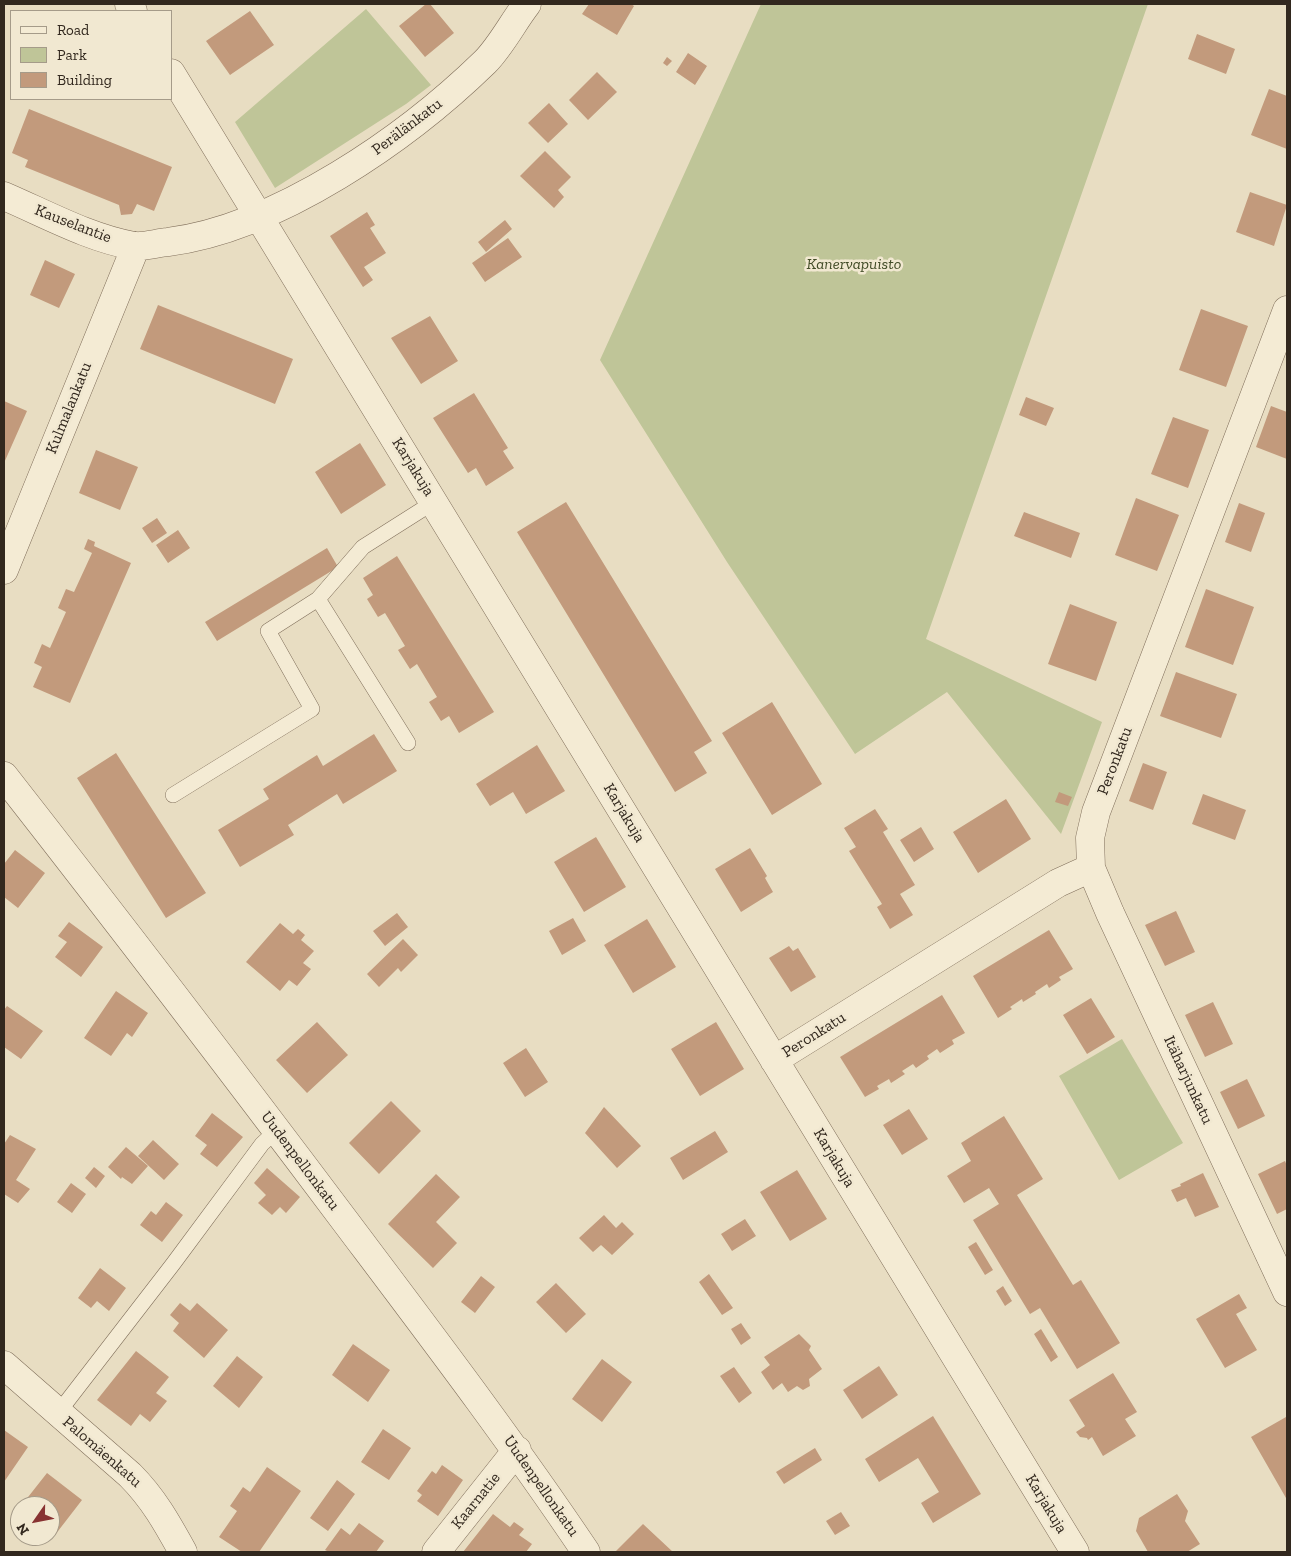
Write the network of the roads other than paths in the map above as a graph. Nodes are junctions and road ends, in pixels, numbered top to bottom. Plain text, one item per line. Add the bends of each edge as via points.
1 (527, 4) edge
2 (172, 75) edge
3 (4, 196) edge
4 (259, 217) junction
5 (136, 246) junction
6 (1287, 310) edge
7 (434, 502) junction
8 (4, 570) edge
9 (318, 599) junction
10 (408, 743) dead end
11 (4, 776) edge
12 (173, 795) dead end
13 (1091, 868) junction
14 (774, 1060) junction
15 (277, 1130) junction
16 (1284, 1278) edge
17 (4, 1365) edge
18 (58, 1413) junction
19 (517, 1450) junction
20 (183, 1552) edge
21 (436, 1552) edge
22 (586, 1552) edge
23 (1075, 1552) edge

1 - 4 street, Perälänkatu via 487,60 453,92 365,159
2 - 4 street, Karjakuja
3 - 5 street, Kauselantie via 95,236
4 - 5 street, Kauselantie via 213,234
4 - 7 street, Karjakuja
5 - 8 street, Kulmalankatu
6 - 13 street, Peronkatu via 1096,812 1090,838
7 - 9 lane via 363,547
7 - 14 street, Karjakuja
9 - 10 lane
9 - 12 lane via 268,632 312,709
11 - 15 street, Uudenpellonkatu
13 - 14 street, Peronkatu via 1058,883
13 - 16 street, Itäharjunkatu
14 - 23 street, Karjakuja
15 - 18 lane via 262,1144
15 - 19 street, Uudenpellonkatu
17 - 18 street, Palomäenkatu
18 - 20 street, Palomäenkatu via 148,1493
19 - 21 street, Kaarnatie
19 - 22 street, Uudenpellonkatu

